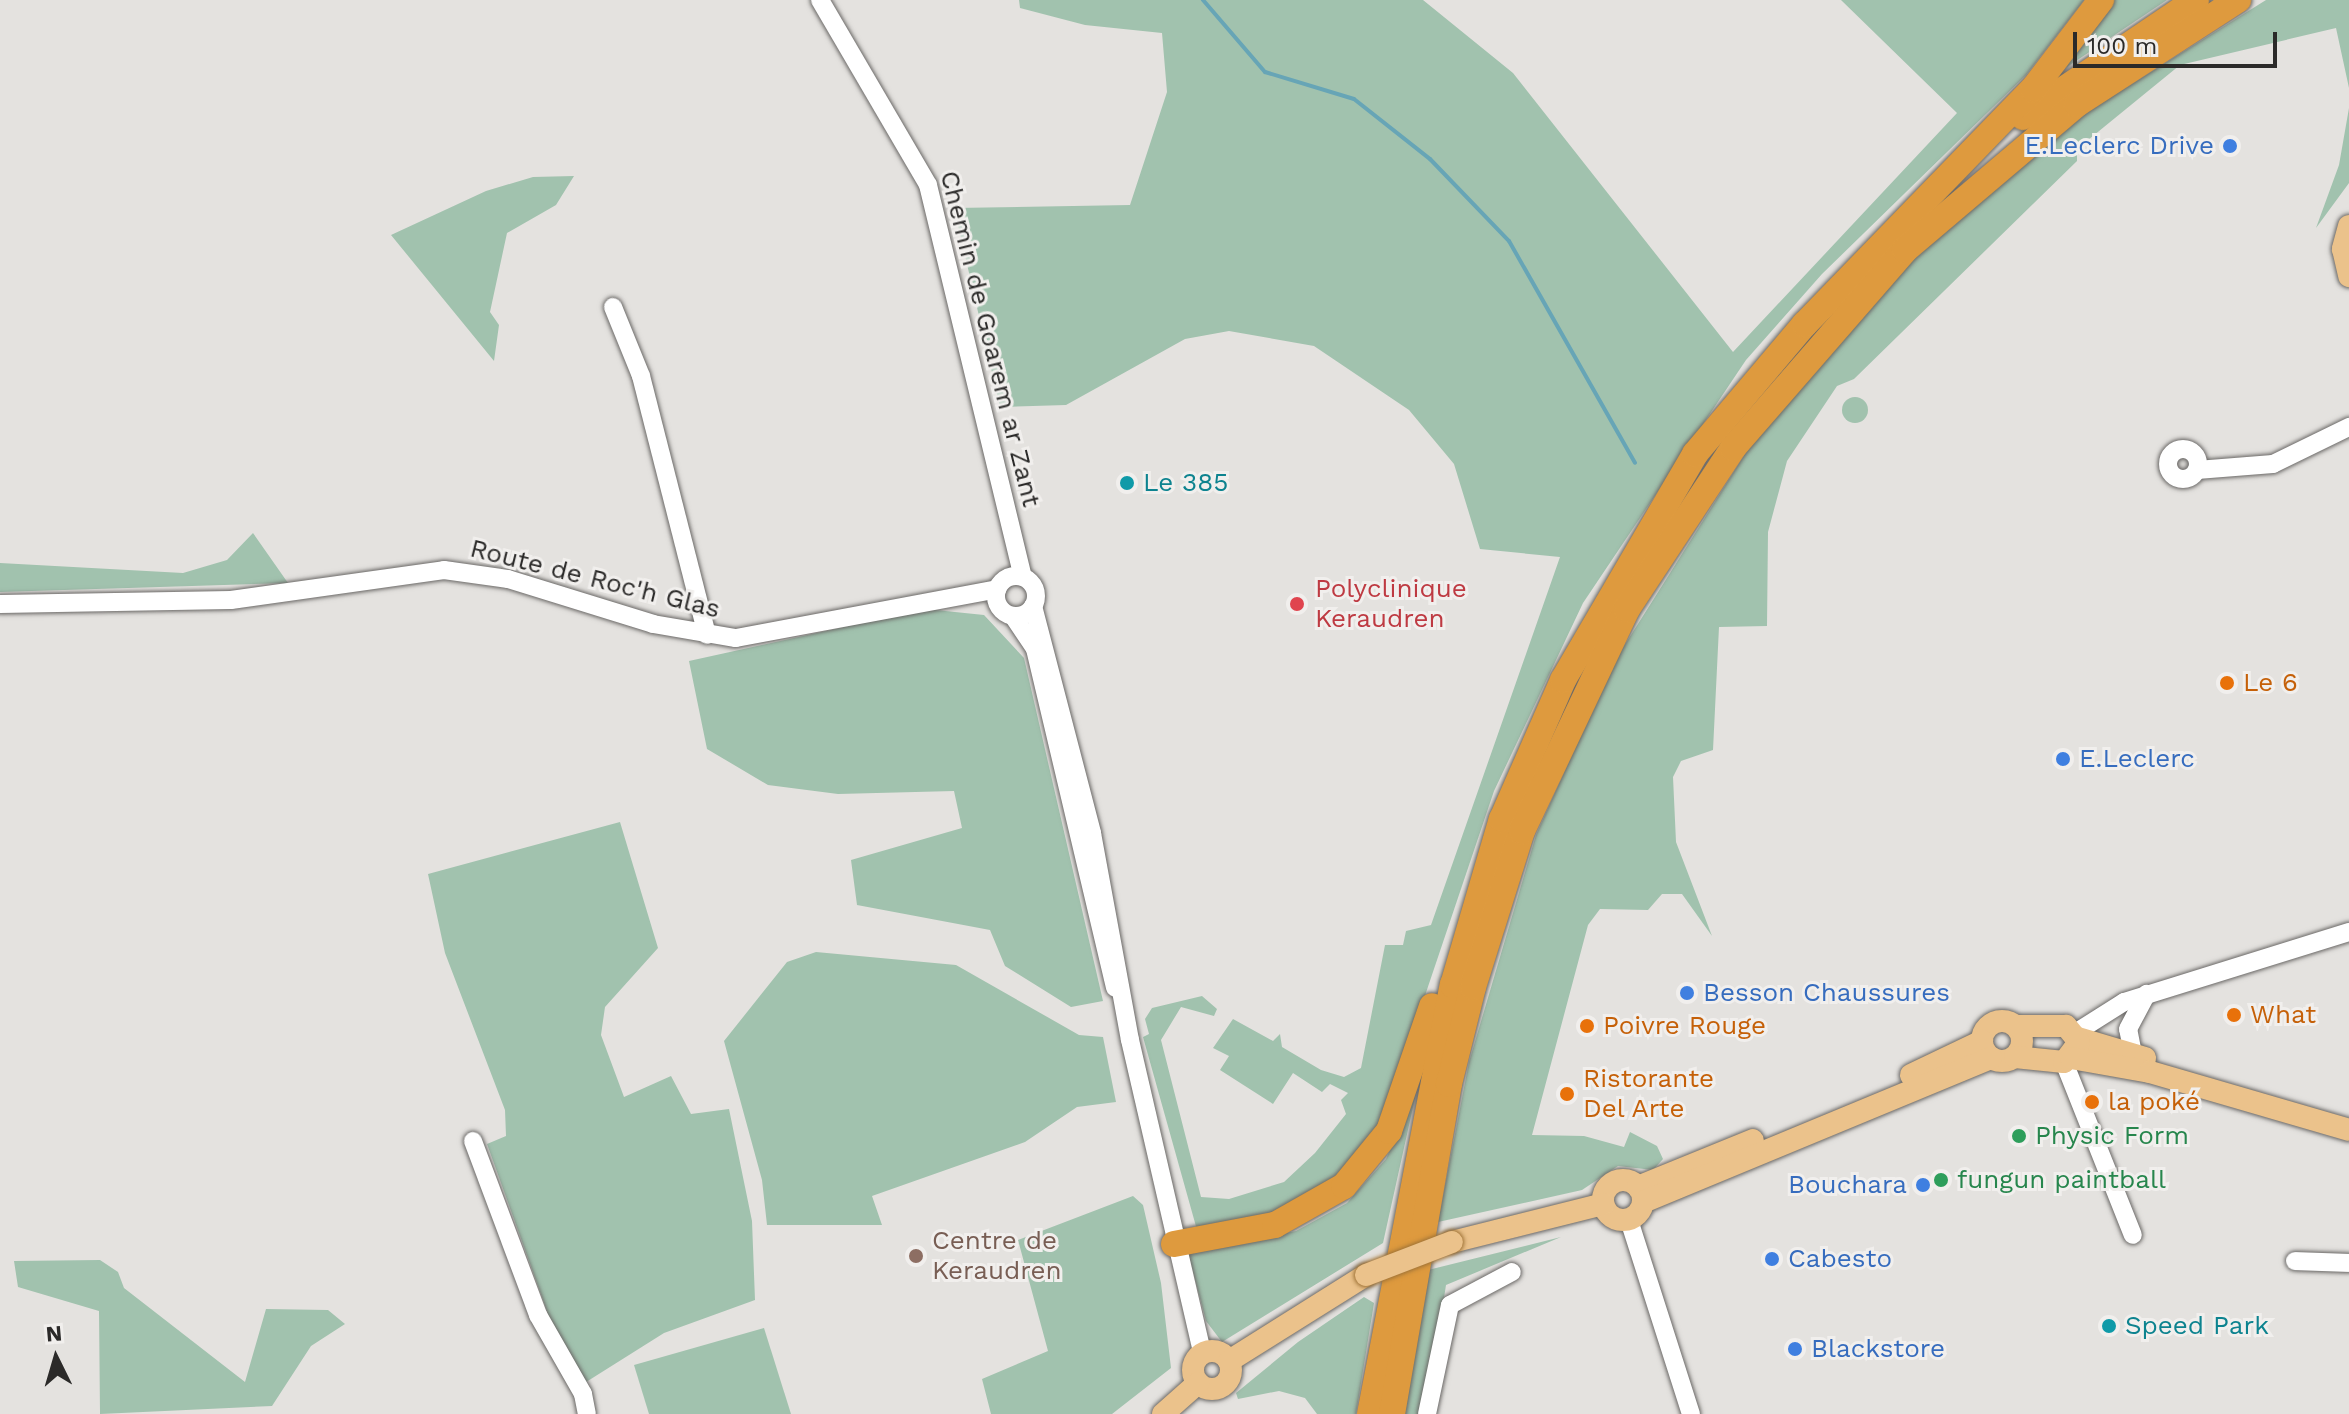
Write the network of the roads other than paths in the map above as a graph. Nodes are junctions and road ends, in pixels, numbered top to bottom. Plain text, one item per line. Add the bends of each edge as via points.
1 (820, 0) edge
2 (2101, 0) edge
3 (2196, 0) edge
4 (2238, 0) edge
5 (1969, 157) junction
6 (2349, 226) edge
7 (2349, 276) edge
8 (613, 307) dead end
9 (2349, 427) edge
10 (2197, 470) dead end
11 (1009, 581) junction
12 (937, 598) junction
13 (0, 604) edge
14 (1033, 606) junction
15 (1008, 614) junction
16 (707, 635) junction
17 (1502, 819) junction
18 (2349, 932) edge
19 (2147, 994) junction
20 (1123, 1009) junction
21 (2016, 1026) junction
22 (2049, 1028) junction
23 (1987, 1049) junction
24 (2068, 1050) junction
25 (2133, 1054) junction
26 (2015, 1057) junction
27 (2349, 1120) edge
28 (2349, 1130) edge
29 (473, 1141) dead end
30 (1636, 1203) junction
31 (1603, 1204) junction
32 (2133, 1235) dead end
33 (1174, 1244) junction
34 (2295, 1261) dead end
35 (2349, 1263) edge
36 (1512, 1272) dead end
37 (1202, 1353) junction
38 (1229, 1361) junction
39 (1198, 1383) junction
40 (587, 1414) edge
41 (1163, 1414) edge
42 (1370, 1414) edge
43 (1392, 1414) edge
44 (1427, 1414) edge
45 (1691, 1414) edge

1 - 11 street, Chemin de Goarem ar Zant via 928,185 1011,527
2 - 5 highway
3 - 5 highway via 2124,42
4 - 43 highway via 2077,104 1905,250 1733,448 1627,609 1522,831 1473,987
5 - 17 highway via 1805,324 1695,454 1608,593
6 - 7 main road via 2343,249
8 - 16 street via 648,399
9 - 10 street via 2273,464
11 - 12 street, Route de Roc'h Glas
11 - 14 street via 1034,588
11 - 15 street
12 - 15 street, Route de Roc'h Glas
12 - 16 street, Route de Roc'h Glas via 769,634
13 - 16 street, Route de Roc'h Glas via 231,600 444,570 508,579
14 - 15 street
14 - 20 street via 1089,819
15 - 20 street via 1035,649 1103,957
17 - 33 highway via 1389,1131 1344,1186 1312,1209 1275,1225
17 - 42 highway via 1430,1075
18 - 19 street
19 - 24 street
19 - 25 street via 2128,1029
20 - 33 street
21 - 22 main road
21 - 23 main road via 1994,1023
21 - 26 main road via 2023,1040
22 - 24 main road
22 - 24 main road via 2041,1045
23 - 26 main road
23 - 30 main road
24 - 25 main road
24 - 26 main road
24 - 28 main road
24 - 32 street
25 - 27 main road
29 - 40 street via 538,1315 583,1394
30 - 31 main road via 1615,1219
30 - 31 main road via 1613,1183
30 - 45 street
31 - 38 main road, bridge via 1452,1242 1366,1275
33 - 37 street
34 - 35 street
36 - 44 street via 1450,1305
37 - 38 main road via 1215,1351
37 - 39 main road via 1193,1370
38 - 39 main road via 1222,1386
39 - 41 main road

